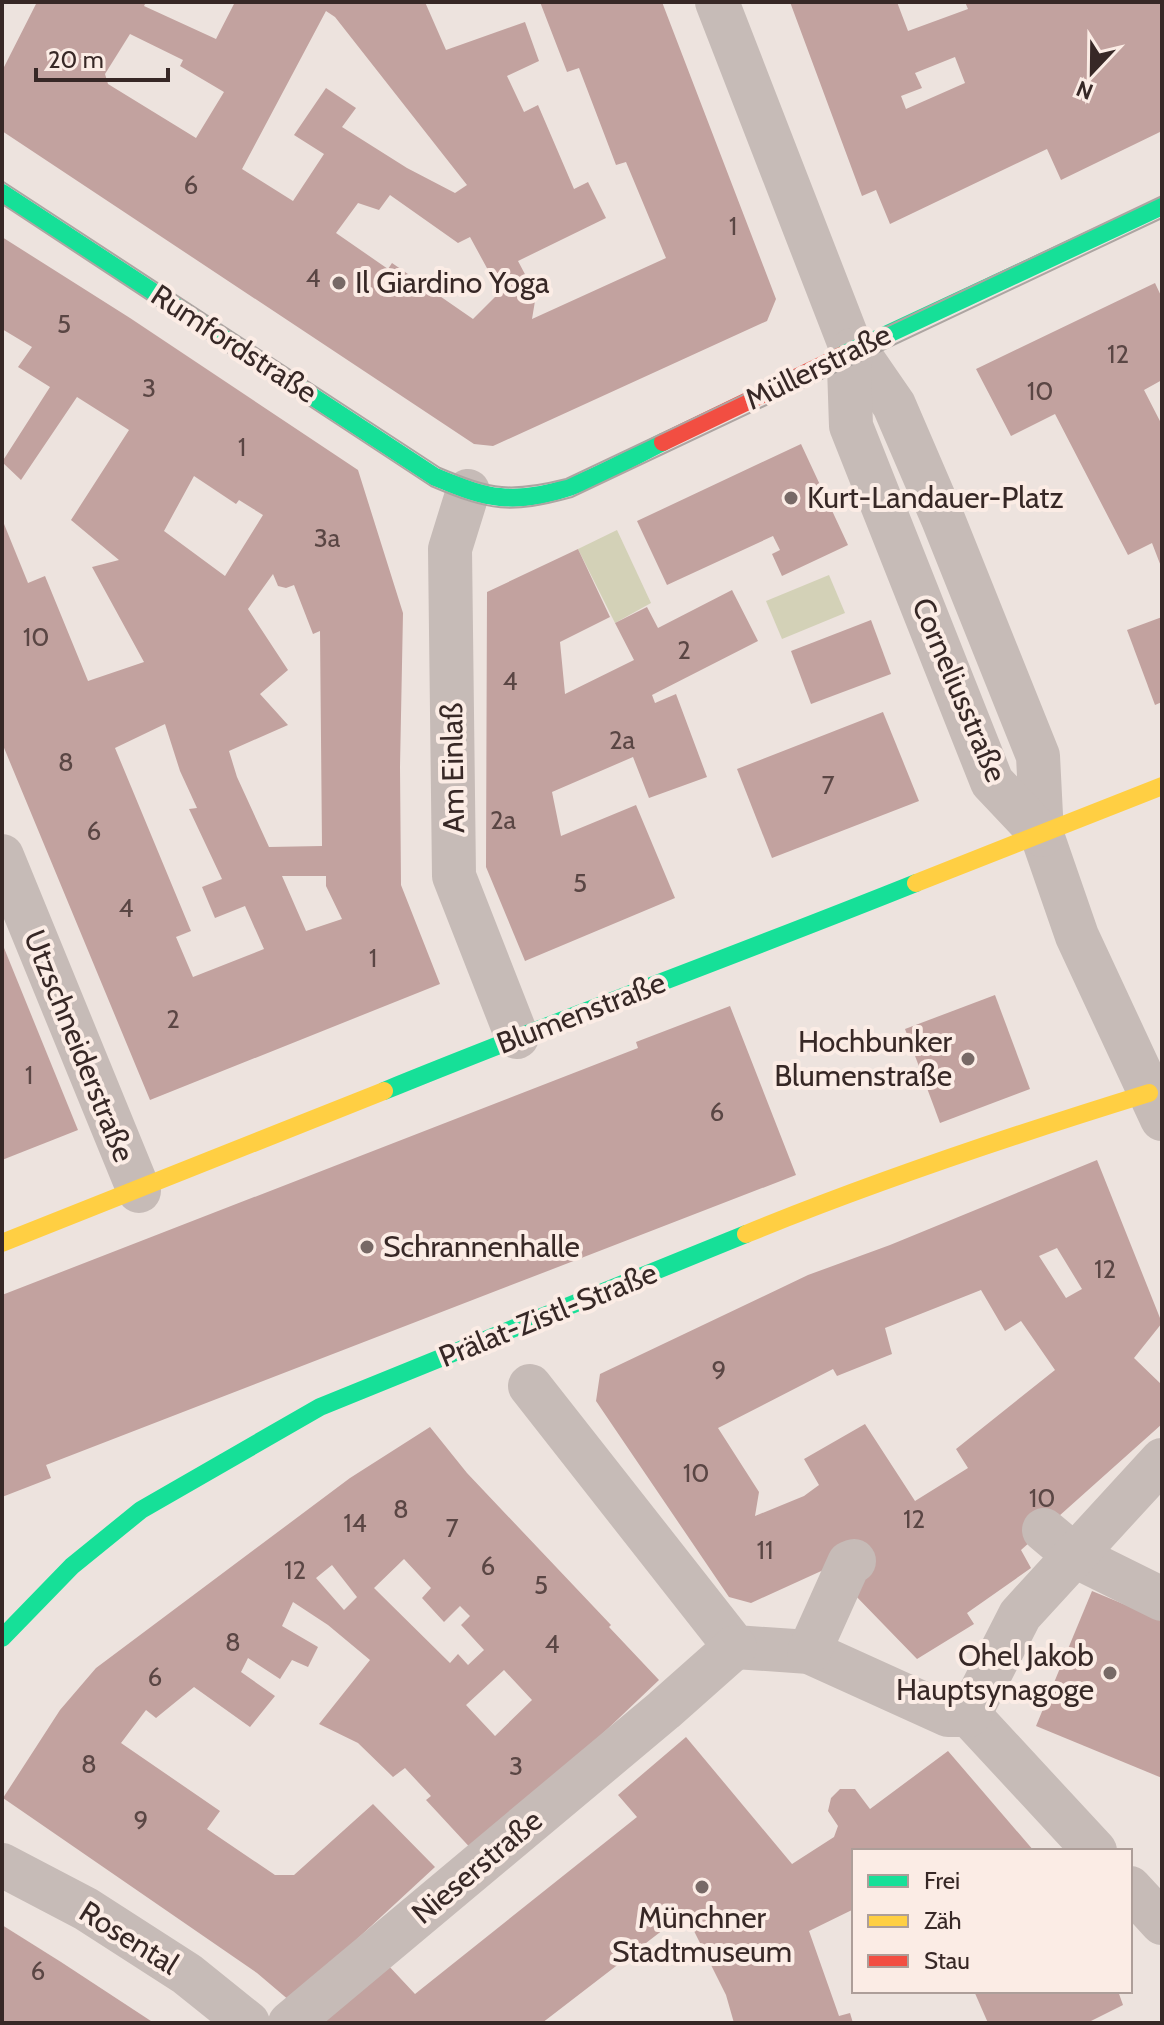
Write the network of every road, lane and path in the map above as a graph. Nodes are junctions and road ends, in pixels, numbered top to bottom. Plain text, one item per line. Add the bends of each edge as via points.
1 (717, 2) edge
2 (2, 193) edge
3 (1162, 206) edge
4 (852, 350) junction
5 (468, 491) junction
6 (1162, 786) edge
7 (1042, 835) junction
8 (2, 856) edge
9 (517, 1037) junction
10 (1155, 1106) edge
11 (139, 1191) junction
12 (2, 1243) edge
13 (530, 1386) dead end
14 (1162, 1460) edge
15 (1059, 1543) junction
16 (854, 1561) dead end
17 (1162, 1599) edge
18 (2, 1638) edge
19 (735, 1647) junction
20 (809, 1652) junction
21 (959, 1715) junction
22 (1089, 1849) edge
23 (2, 1865) edge
24 (1132, 1890) edge
25 (1162, 1923) edge
26 (248, 2023) edge
27 (290, 2023) edge

1 - 4 street, Corneliusstraße
2 - 5 street, Rumfordstraße via 435,477
3 - 4 street, Müllerstraße
4 - 5 street, Müllerstraße via 569,488 499,499
4 - 7 street, Corneliusstraße via 851,426 992,782
5 - 9 street, Am Einlaß via 450,549 454,876
6 - 7 street, Blumenstraße
7 - 9 street, Blumenstraße
7 - 10 street via 1077,936
8 - 11 street, Utzschneiderstraße
9 - 11 street, Blumenstraße
10 - 18 street, Prälat-Zistl-Straße via 1049,1124 827,1201 320,1407 141,1510 72,1566
11 - 12 street, Blumenstraße
13 - 19 street via 669,1538
14 - 15 street
15 - 17 street
15 - 21 street
16 - 20 street
19 - 20 street
19 - 27 street, Nieserstraße
20 - 21 street
21 - 22 street
23 - 26 street, Rosental via 86,1909 187,1974
24 - 25 street

